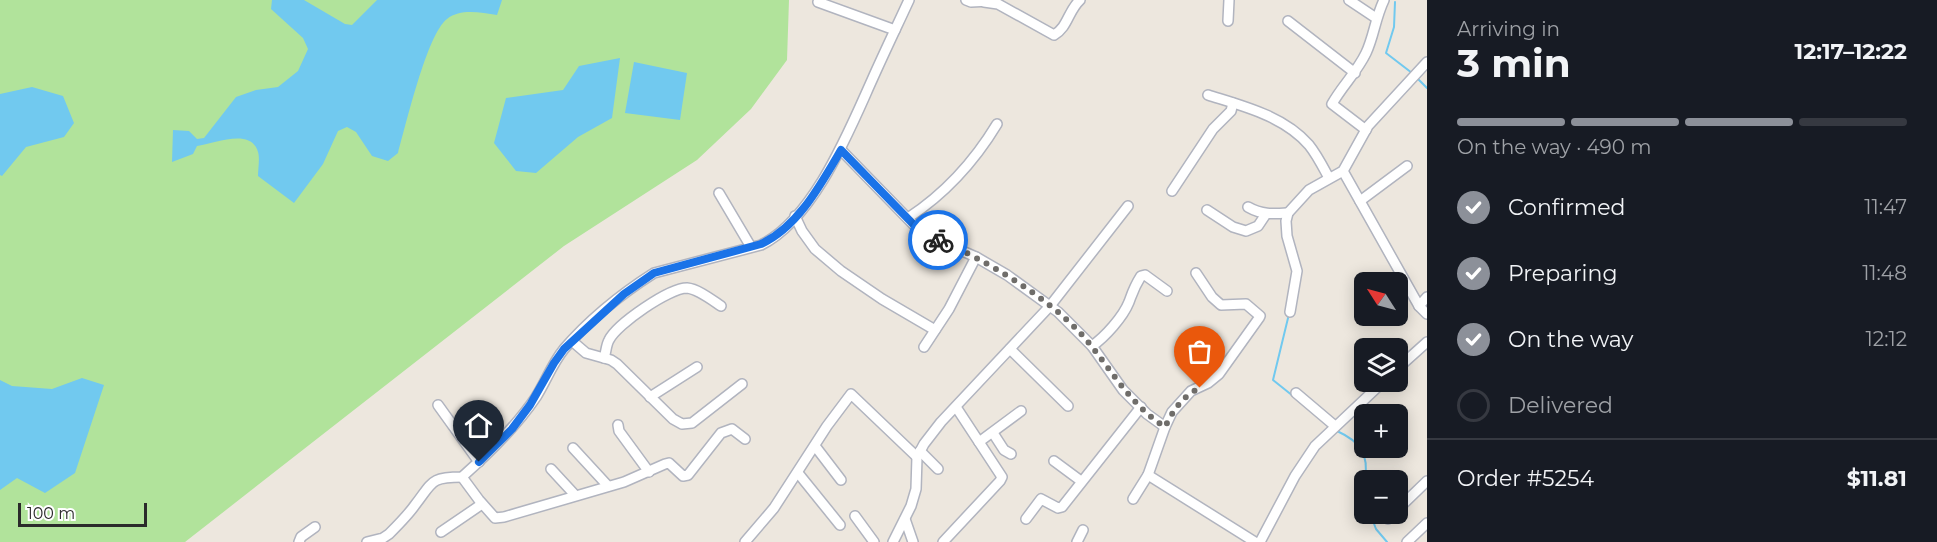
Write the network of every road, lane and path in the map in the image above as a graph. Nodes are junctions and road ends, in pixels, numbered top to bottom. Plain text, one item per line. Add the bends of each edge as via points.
1 (909, 0) edge
2 (966, 0) edge
3 (1229, 0) edge
4 (1349, 0) edge
5 (1384, 0) edge
6 (989, 1) edge
7 (1078, 1) edge
8 (818, 2) dead end
9 (1376, 18) junction
10 (1228, 21) dead end
11 (1288, 21) dead end
12 (895, 30) junction
13 (1427, 62) edge
14 (1355, 73) junction
15 (1208, 95) dead end
16 (1233, 103) junction
17 (997, 124) dead end
18 (1365, 130) junction
19 (841, 150) junction
20 (1407, 166) dead end
21 (1343, 171) junction
22 (1329, 178) junction
23 (1172, 192) dead end
24 (719, 194) dead end
25 (1360, 201) junction
26 (1128, 206) dead end
27 (1248, 207) dead end
28 (1207, 210) dead end
29 (1288, 213) junction
30 (1266, 214) junction
31 (795, 216) junction
32 (908, 218) junction
33 (752, 247) junction
34 (976, 257) junction
35 (1196, 273) dead end
36 (1167, 291) dead end
37 (1427, 297) edge
38 (721, 306) dead end
39 (1050, 306) junction
40 (1419, 306) junction
41 (1290, 312) dead end
42 (1427, 314) edge
43 (935, 330) junction
44 (572, 341) junction
45 (1427, 342) edge
46 (1092, 346) junction
47 (924, 347) dead end
48 (1010, 349) junction
49 (604, 358) junction
50 (1408, 359) edge
51 (697, 367) dead end
52 (742, 384) dead end
53 (1372, 392) edge
54 (1296, 393) dead end
55 (650, 397) junction
56 (438, 405) dead end
57 (1068, 406) dead end
58 (956, 407) junction
59 (1141, 407) junction
60 (1021, 411) dead end
61 (618, 425) dead end
62 (1165, 427) junction
63 (1332, 428) junction
64 (993, 433) junction
65 (745, 439) dead end
66 (979, 442) junction
67 (815, 447) junction
68 (573, 448) dead end
69 (918, 454) junction
70 (1011, 454) dead end
71 (1054, 461) dead end
72 (479, 462) junction
73 (551, 469) dead end
74 (938, 469) dead end
75 (649, 472) junction
76 (798, 473) junction
77 (1148, 475) junction
78 (462, 477) junction
79 (841, 480) dead end
80 (1081, 481) junction
81 (1427, 481) edge
82 (608, 486) junction
83 (575, 495) junction
84 (1133, 499) dead end
85 (1408, 499) edge
86 (482, 504) junction
87 (855, 516) dead end
88 (905, 519) junction
89 (1026, 519) dead end
90 (1427, 523) edge
91 (840, 525) dead end
92 (315, 527) dead end
93 (1083, 530) dead end
94 (441, 532) dead end
95 (378, 541) edge
96 (299, 542) edge
97 (745, 542) edge
98 (874, 542) edge
99 (893, 542) edge
100 (913, 542) edge
101 (944, 542) edge
102 (1077, 542) edge
103 (1255, 542) edge
104 (1260, 542) edge
105 (1407, 542) edge

1 - 12 street
2 - 6 street
3 - 10 street
4 - 9 street
5 - 9 street
6 - 7 street via 1054,36 1062,30
8 - 12 street
9 - 14 street via 1371,40
11 - 14 street
12 - 19 street
13 - 18 street
14 - 18 street via 1332,104
15 - 16 street
16 - 22 street via 1267,115 1300,136
16 - 23 street
17 - 32 street via 969,165 929,204
18 - 21 street
19 - 31 street
19 - 32 street
20 - 25 street
21 - 22 street
21 - 25 street
22 - 29 street via 1309,190
24 - 33 street
25 - 40 street
26 - 39 street
27 - 30 street
28 - 30 street via 1233,228 1246,231 1258,226
29 - 30 street
29 - 41 street via 1287,236 1297,271
31 - 33 street via 772,239
31 - 43 street via 815,249 841,271
32 - 34 street via 933,238
33 - 44 street via 654,273 609,306
34 - 39 street
34 - 43 street
35 - 62 street via 1221,305 1246,304 1260,316 1219,374 1191,391 1172,412
36 - 46 street via 1141,276 1124,311
37 - 40 street
38 - 49 street via 688,288 678,290 652,302 614,333
39 - 46 street
39 - 48 street
40 - 42 street
43 - 47 street
44 - 49 street via 586,353
44 - 72 street via 512,429
45 - 50 street
46 - 59 street via 1123,390
48 - 57 street
48 - 58 street
49 - 55 street via 617,364
51 - 55 street
52 - 55 street via 690,424 673,419
53 - 63 street
54 - 63 street
56 - 72 street
58 - 66 street
58 - 69 street
59 - 62 street
59 - 80 street
60 - 64 street
61 - 75 street
62 - 77 street
63 - 104 street via 1304,462
64 - 66 street
64 - 70 street
65 - 75 street via 732,429 721,433 688,475 683,476 669,463
66 - 101 street via 1002,477
67 - 69 street via 851,394
67 - 76 street
67 - 79 street
68 - 82 street
69 - 74 street
69 - 88 street via 916,489
71 - 80 street
72 - 78 street
73 - 83 street
75 - 82 street
76 - 91 street
76 - 97 street
77 - 84 street
77 - 103 street
78 - 86 street
78 - 95 street via 441,479 426,488 411,511
80 - 89 street via 1062,507 1041,499
81 - 85 street
82 - 83 street
83 - 86 street via 495,518
86 - 94 street
87 - 98 street
88 - 99 street
88 - 100 street
90 - 105 street
92 - 96 street
93 - 102 street

